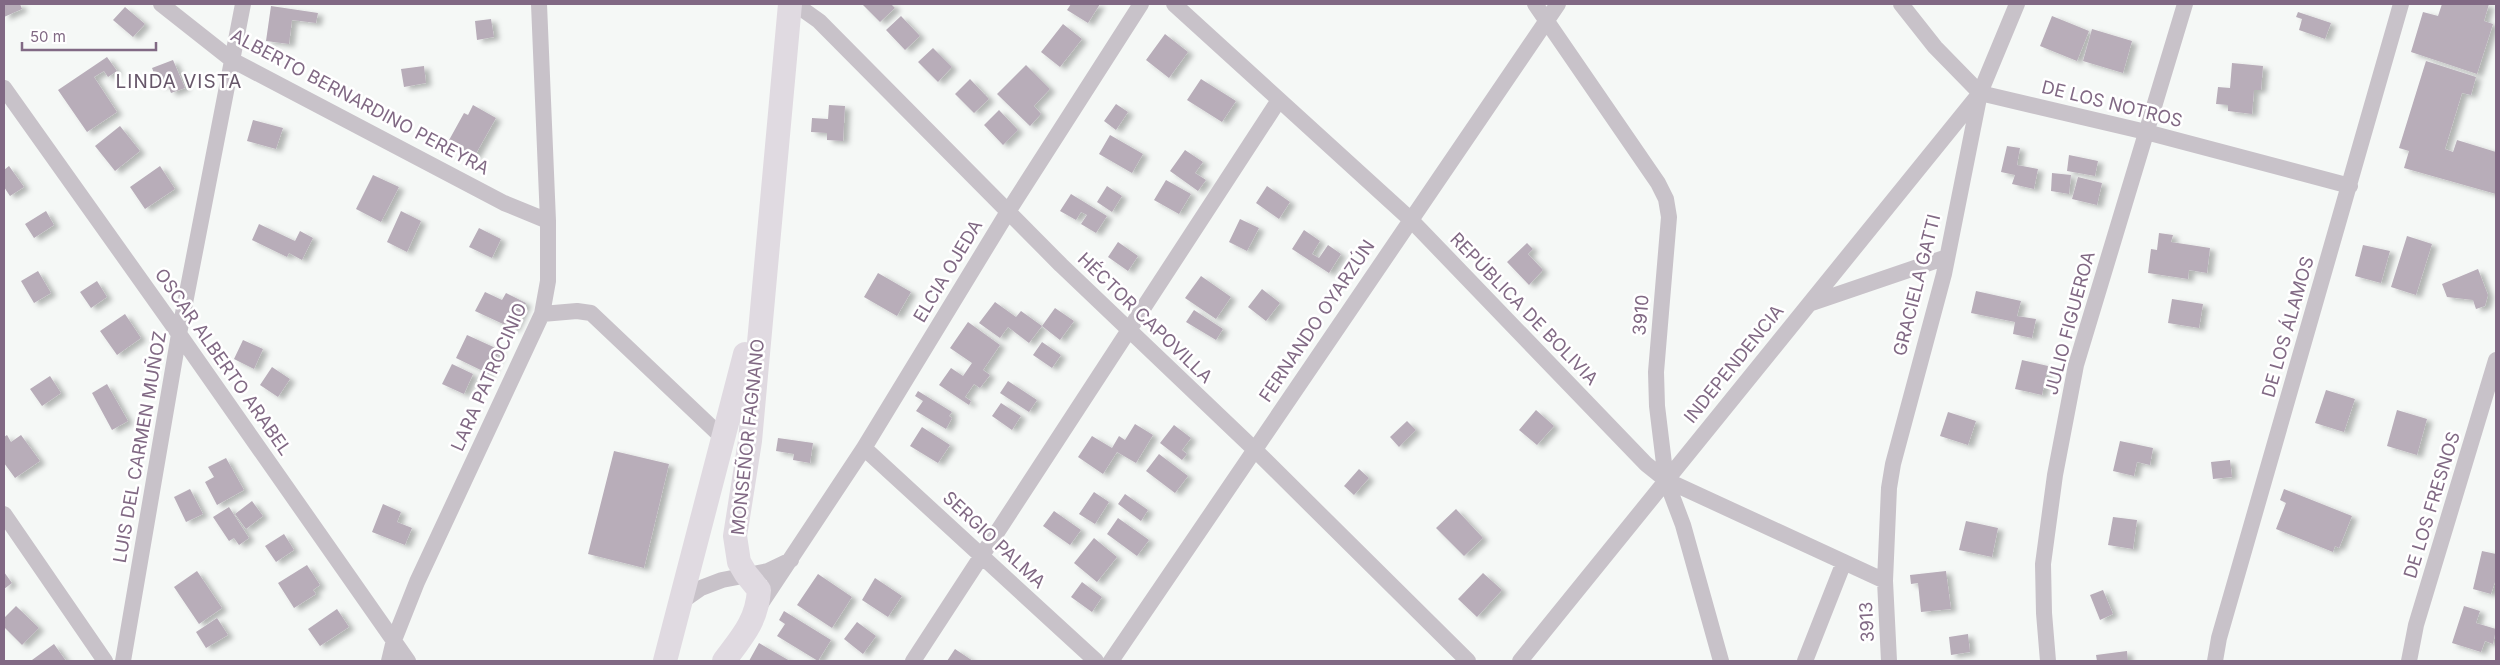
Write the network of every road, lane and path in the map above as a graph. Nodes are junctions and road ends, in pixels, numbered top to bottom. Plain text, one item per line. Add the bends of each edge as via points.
1 (161, 4) edge
2 (243, 4) edge
3 (539, 4) edge
4 (790, 4) edge
5 (795, 4) edge
6 (1141, 4) edge
7 (1174, 4) edge
8 (1535, 4) edge
9 (1558, 4) edge
10 (1901, 4) edge
11 (2017, 4) edge
12 (2185, 4) edge
13 (2401, 4) edge
14 (1546, 21) junction
15 (232, 60) junction
16 (4, 88) edge
17 (1980, 93) junction
18 (1279, 100) junction
19 (2146, 132) junction
20 (2350, 186) junction
21 (1008, 210) junction
22 (1410, 219) junction
23 (548, 221) junction
24 (766, 255) junction
25 (1947, 257) junction
26 (1809, 304) junction
27 (542, 314) junction
28 (1129, 330) junction
29 (179, 334) junction
30 (2496, 360) edge
31 (724, 439) junction
32 (864, 448) junction
33 (1254, 449) junction
34 (1666, 480) junction
35 (4, 514) edge
36 (982, 556) junction
37 (791, 560) junction
38 (1844, 562) junction
39 (746, 574) junction
40 (1885, 581) junction
41 (681, 602) junction
42 (758, 608) junction
43 (394, 640) junction
44 (105, 661) edge
45 (123, 661) edge
46 (389, 661) edge
47 (408, 661) edge
48 (665, 661) edge
49 (724, 661) edge
50 (913, 661) edge
51 (1096, 661) edge
52 (1111, 661) edge
53 (1468, 661) edge
54 (1520, 661) edge
55 (1721, 661) edge
56 (1805, 661) edge
57 (1889, 661) edge
58 (2048, 661) edge
59 (2215, 661) edge
60 (2409, 661) edge

1 - 15 street, ALBERTO BERNARDINO PEREYRA
2 - 15 street, LUIS DEL CARMEN MUÑOZ
3 - 23 street, LARA PATROCINIO
4 - 24 street, MONSEÑOR FAGNANO
5 - 21 street, HÉCTOR CAPOVILLA via 819,21
6 - 21 street, ELCIA OJEDA
7 - 18 street, REPÚBLICA DE BOLIVIA
8 - 14 street, 3910
9 - 14 street, FERNANDO OYARZÚN
10 - 17 street via 1935,47
11 - 17 street, GRACIELA GATTI
12 - 19 street, JULIO FIGUEROA
13 - 20 street, DE LOS ÁLAMOS
14 - 22 street, FERNANDO OYARZÚN
14 - 34 street, 3910 via 1666,199 1669,216 1656,372
15 - 23 street, ALBERTO BERNARDINO PEREYRA via 504,203
15 - 29 street, LUIS DEL CARMEN MUÑOZ
16 - 29 street, OSCAR ALBERTO ARABEL
17 - 19 street, DE LOS NOTROS
17 - 25 street, GRACIELA GATTI
17 - 26 street, INDEPENDENCIA
18 - 22 street, REPÚBLICA DE BOLIVIA
18 - 28 street
19 - 20 street, DE LOS NOTROS
19 - 58 street, JULIO FIGUEROA via 2076,365 2054,475 2044,564
20 - 59 street, DE LOS ÁLAMOS
21 - 28 street, HÉCTOR CAPOVILLA
21 - 32 street, ELCIA OJEDA
22 - 33 street, FERNANDO OYARZÚN
22 - 34 street, REPÚBLICA DE BOLIVIA via 1639,457
23 - 27 street, LARA PATROCINIO via 548,280
24 - 31 street, MONSEÑOR FAGNANO
24 - 39 street, MONSEÑOR FAGNANO via 750,441 735,536 738,556
25 - 26 street
25 - 40 street, GRACIELA GATTI via 1893,464
26 - 34 street, INDEPENDENCIA
27 - 31 street via 592,313
27 - 43 street, LARA PATROCINIO via 417,582
28 - 33 street, HÉCTOR CAPOVILLA
28 - 36 street
29 - 43 street, OSCAR ALBERTO ARABEL
29 - 45 street, LUIS DEL CARMEN MUÑOZ
30 - 60 street, DE LOS FRESNOS via 2416,625
31 - 41 street, MONSEÑOR FAGNANO
32 - 36 street, SERGIO PALMA
32 - 37 street, ELCIA OJEDA
33 - 52 street, FERNANDO OYARZÚN
33 - 53 street, HÉCTOR CAPOVILLA
34 - 38 street, REPÚBLICA DE BOLIVIA
34 - 54 street, INDEPENDENCIA
34 - 55 street, 3910 via 1683,525
35 - 44 street
36 - 50 street
36 - 51 street, SERGIO PALMA
37 - 39 street via 768,571
37 - 42 street, ELCIA OJEDA
38 - 40 street, REPÚBLICA DE BOLIVIA
38 - 56 street
39 - 41 street via 701,588
39 - 42 street, MONSEÑOR FAGNANO via 760,590
40 - 57 street, 3913
41 - 48 street, MONSEÑOR FAGNANO
42 - 49 street via 753,621
43 - 46 street, LARA PATROCINIO
43 - 47 street, OSCAR ALBERTO ARABEL

